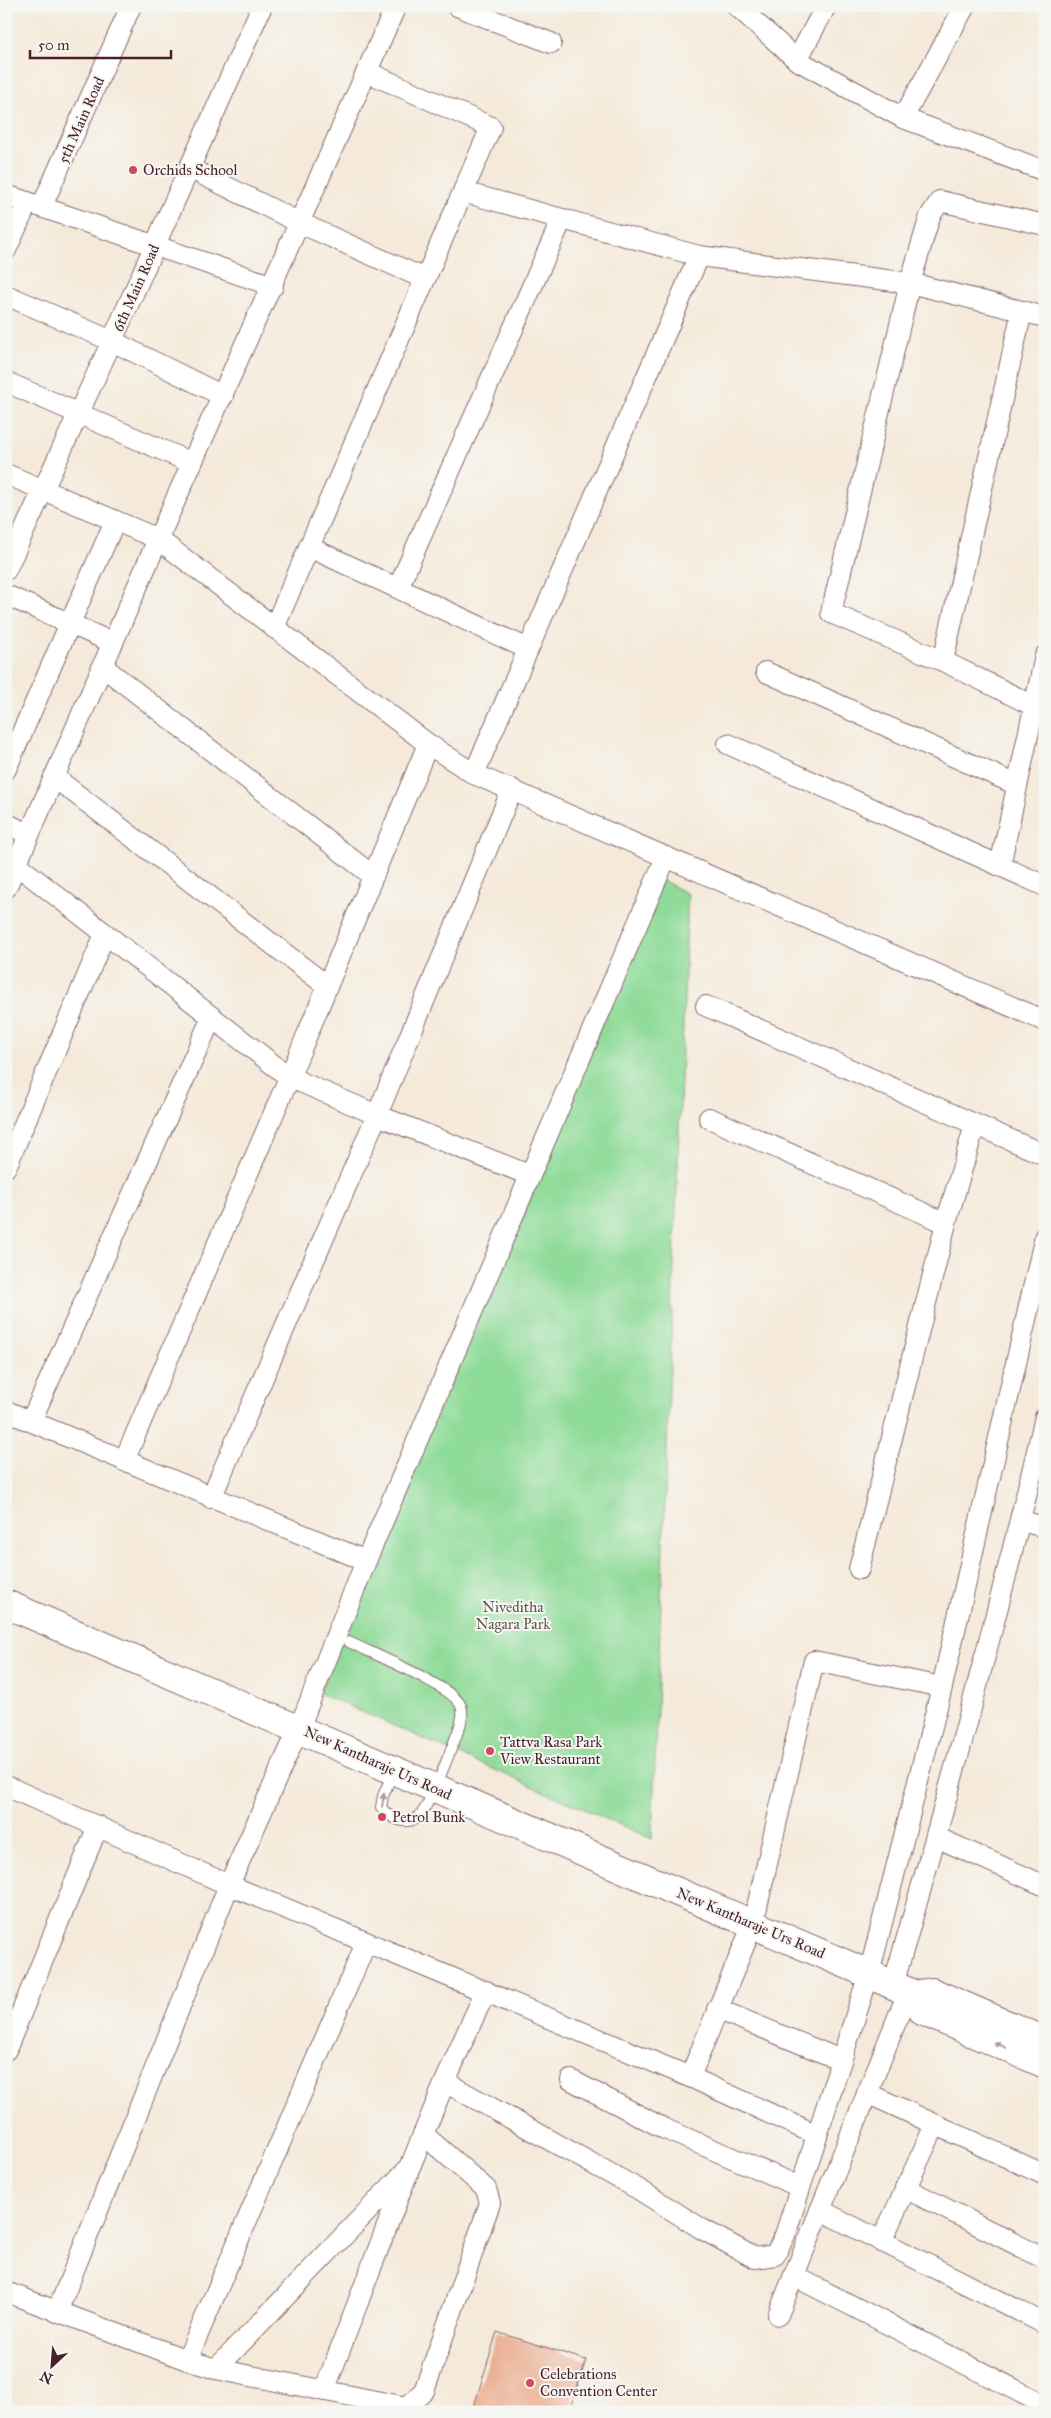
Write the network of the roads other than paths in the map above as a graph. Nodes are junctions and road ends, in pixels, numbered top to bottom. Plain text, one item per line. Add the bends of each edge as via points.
1 (132, 6) edge
2 (262, 6) edge
3 (396, 6) edge
4 (457, 6) edge
5 (737, 6) edge
6 (826, 6) edge
7 (965, 6) edge
8 (552, 43) dead end
9 (796, 60) junction
10 (367, 72) junction
11 (903, 118) junction
12 (189, 168) junction
13 (1045, 171) edge
14 (463, 192) junction
15 (6, 195) edge
16 (35, 204) junction
17 (562, 218) junction
18 (300, 223) junction
19 (1045, 225) edge
20 (155, 245) junction
21 (6, 250) edge
22 (699, 256) junction
23 (425, 279) junction
24 (910, 283) junction
25 (273, 286) junction
26 (6, 295) edge
27 (1022, 311) junction
28 (1045, 317) edge
29 (112, 341) junction
30 (6, 382) edge
31 (223, 396) junction
32 (78, 413) junction
33 (192, 463) junction
34 (6, 474) edge
35 (43, 490) junction
36 (115, 521) junction
37 (158, 539) junction
38 (309, 547) junction
39 (6, 570) edge
40 (398, 588) junction
41 (6, 595) edge
42 (70, 624) junction
43 (274, 628) junction
44 (113, 643) junction
45 (528, 649) junction
46 (1045, 656) edge
47 (943, 661) junction
48 (102, 666) junction
49 (766, 672) dead end
50 (1034, 706) junction
51 (428, 744) junction
52 (728, 744) dead end
53 (6, 769) edge
54 (474, 774) junction
55 (54, 777) junction
56 (1017, 785) junction
57 (512, 789) junction
58 (6, 823) edge
59 (30, 835) junction
60 (666, 857) junction
61 (16, 865) junction
62 (1000, 866) junction
63 (373, 876) junction
64 (1045, 886) edge
65 (6, 888) edge
66 (105, 934) junction
67 (327, 986) junction
68 (706, 1006) dead end
69 (212, 1017) junction
70 (1045, 1021) edge
71 (289, 1077) junction
72 (377, 1115) junction
73 (709, 1118) dead end
74 (975, 1125) junction
75 (1045, 1155) edge
76 (6, 1167) edge
77 (529, 1174) junction
78 (946, 1222) junction
79 (1045, 1236) edge
80 (6, 1411) edge
81 (1045, 1417) edge
82 (31, 1421) junction
83 (124, 1461) junction
84 (211, 1498) junction
85 (1021, 1520) junction
86 (1045, 1527) edge
87 (366, 1561) junction
88 (859, 1569) dead end
89 (6, 1604) edge
90 (349, 1642) dead end
91 (942, 1688) junction
92 (299, 1728) junction
93 (394, 1771) junction
94 (6, 1786) edge
95 (434, 1788) junction
96 (98, 1826) junction
97 (936, 1837) junction
98 (229, 1885) junction
99 (1045, 1886) edge
100 (753, 1924) junction
101 (366, 1942) junction
102 (896, 1986) junction
103 (486, 1991) junction
104 (717, 2009) junction
105 (1045, 2041) edge
106 (6, 2050) edge
107 (841, 2060) junction
108 (1045, 2064) edge
109 (690, 2077) junction
110 (571, 2080) dead end
111 (446, 2082) junction
112 (867, 2093) junction
113 (935, 2125) junction
114 (424, 2134) junction
115 (818, 2135) junction
116 (412, 2164) junction
117 (1045, 2175) edge
118 (800, 2187) junction
119 (906, 2188) junction
120 (820, 2210) junction
121 (881, 2242) junction
122 (1045, 2259) edge
123 (794, 2276) junction
124 (6, 2292) edge
125 (57, 2312) junction
126 (778, 2316) dead end
127 (1045, 2324) edge
128 (187, 2360) junction
129 (216, 2369) junction
130 (324, 2391) junction
131 (1045, 2405) edge

1 - 16 street, 5th Main Road
2 - 12 street, 6th Main Road
3 - 10 street
4 - 8 street
5 - 9 street
6 - 9 street
7 - 11 street
9 - 11 street
10 - 14 street via 491,127
10 - 18 street
11 - 13 street
12 - 18 street
12 - 20 street, 6th Main Road
14 - 17 street
14 - 23 street
15 - 16 street
16 - 20 street
16 - 21 street, 5th Main Road
17 - 22 street
17 - 40 street
18 - 23 street
18 - 25 street
19 - 24 street via 940,201 930,216
20 - 25 street
20 - 29 street, 6th Main Road
22 - 24 street
22 - 45 street
23 - 38 street
24 - 27 street
24 - 47 street via 831,613
25 - 31 street
26 - 29 street
27 - 28 street
27 - 47 street
29 - 31 street
29 - 32 street, 6th Main Road
30 - 32 street
31 - 33 street
32 - 33 street
32 - 35 street, 6th Main Road
33 - 37 street
34 - 35 street
35 - 36 street
35 - 39 street, 6th Main Road
36 - 37 street
36 - 42 street
37 - 43 street
37 - 44 street
38 - 40 street
38 - 43 street
40 - 45 street
41 - 42 street
42 - 44 street
42 - 53 street
43 - 51 street
44 - 48 street
45 - 54 street
46 - 50 street
47 - 50 street
48 - 55 street
48 - 63 street
49 - 56 street
50 - 56 street
51 - 54 street
51 - 63 street
52 - 62 street
54 - 57 street
55 - 59 street
55 - 67 street
56 - 62 street
57 - 60 street
57 - 72 street
58 - 59 street
59 - 61 street
60 - 70 street
60 - 77 street
61 - 65 street
61 - 66 street
62 - 64 street
63 - 67 street
66 - 69 street
66 - 76 street
67 - 71 street
68 - 74 street
69 - 71 street
69 - 82 street
71 - 72 street
71 - 83 street
72 - 77 street
72 - 84 street
73 - 78 street
74 - 75 street
74 - 78 street
77 - 87 street
78 - 88 street
79 - 91 street
80 - 82 street
81 - 85 street
82 - 83 street
83 - 84 street
84 - 87 street
85 - 86 street
85 - 97 street
87 - 92 street
89 - 92 main road, New Kantharaje Urs Road
90 - 95 lane via 439,1686 459,1702 463,1713 460,1726
91 - 100 street via 814,1661
91 - 102 street
92 - 93 main road, New Kantharaje Urs Road
92 - 98 street
93 - 95 main road, New Kantharaje Urs Road
95 -> 93 lane via 419,1817 410,1821 397,1819 386,1814 381,1807
94 - 96 street
95 - 100 main road, New Kantharaje Urs Road
96 - 98 street
96 - 106 street
97 - 99 street
97 - 102 street
98 - 101 street
98 - 125 street
100 - 102 main road, New Kantharaje Urs Road
100 - 104 street
101 - 103 street
101 - 128 street
102 - 105 main road, New Kantharaje Urs Road via 932,1992
102 - 107 street
108 -> 102 main road via 922,2011
102 - 112 street
103 - 109 street
103 - 111 street
104 - 107 street
104 - 109 street
107 - 115 street
109 - 115 street
110 - 118 street via 665,2129
111 - 114 street
111 - 118 street via 756,2258 775,2255
112 - 113 street
112 - 120 street
113 - 117 street
113 - 119 street
114 - 116 street
114 - 130 street via 486,2189 490,2203 424,2391 406,2407
115 - 118 street
116 - 129 street
116 - 130 street
119 - 121 street
119 - 122 street
120 - 121 street
120 - 123 street
121 - 127 street
123 - 126 street
123 - 131 street
124 - 125 street
125 - 128 street
128 - 129 street
129 - 130 street

